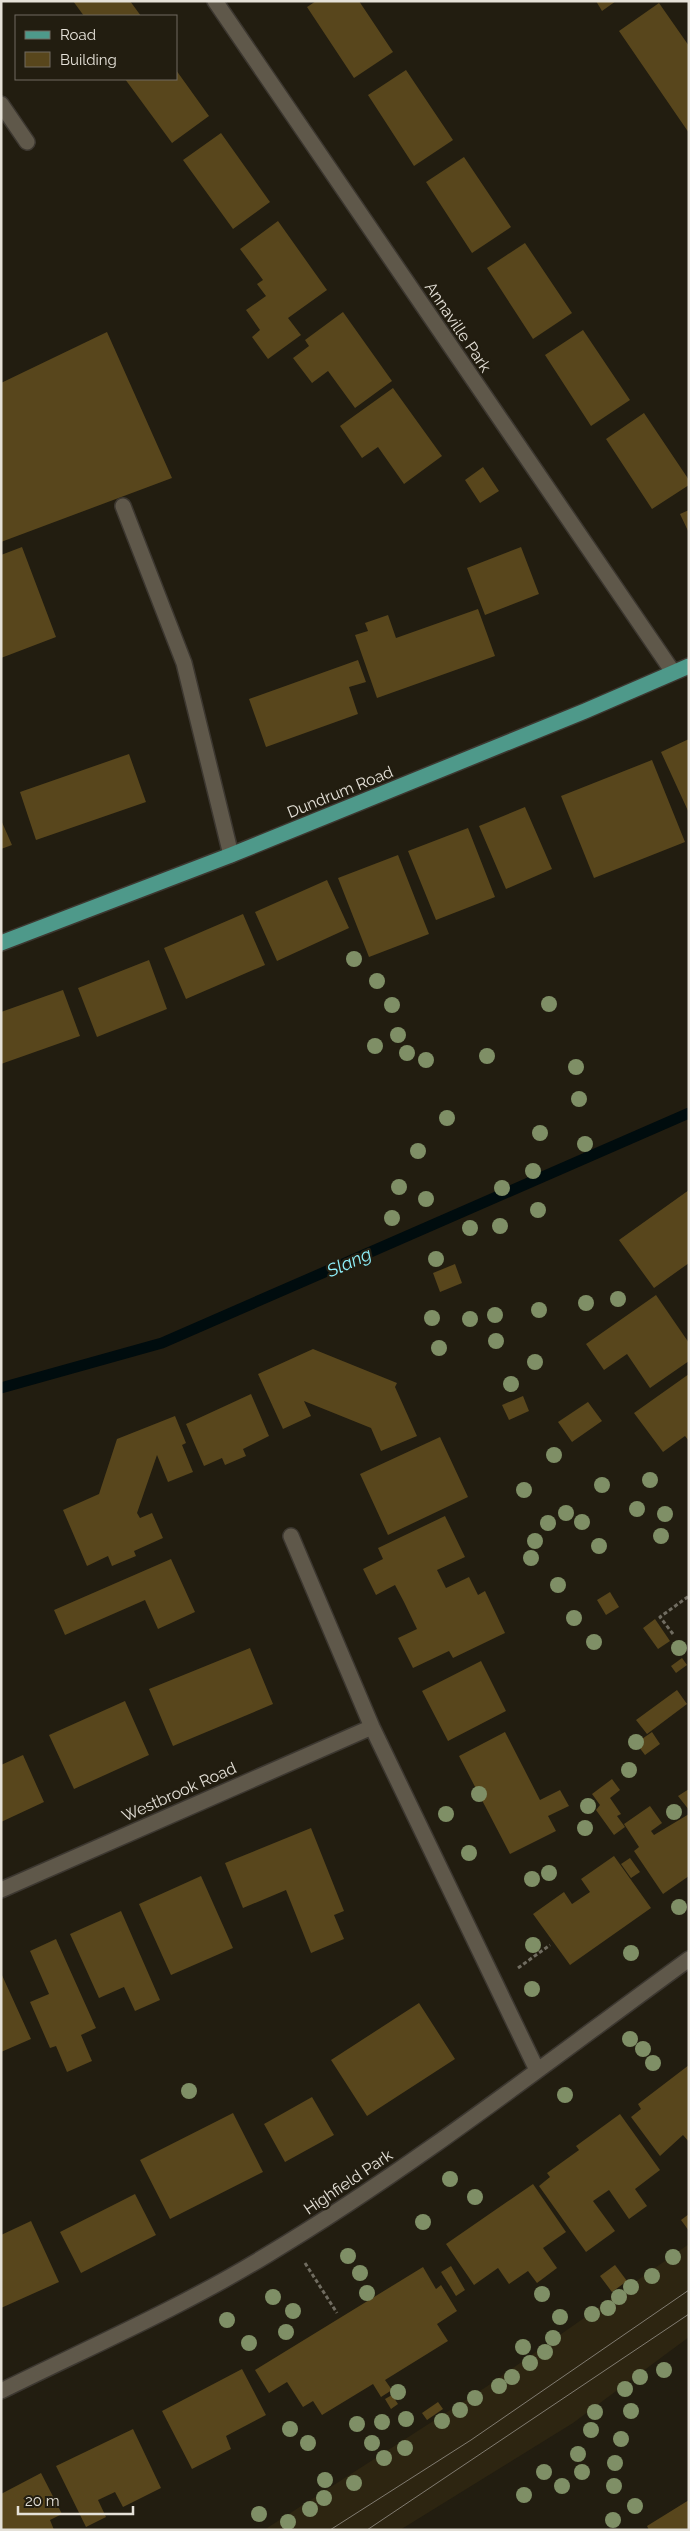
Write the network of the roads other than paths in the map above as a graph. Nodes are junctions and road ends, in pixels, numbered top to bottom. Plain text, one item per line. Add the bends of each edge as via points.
1 (215, 1) edge
2 (1, 104) edge
3 (27, 142) dead end
4 (124, 506) dead end
5 (689, 666) edge
6 (673, 672) junction
7 (230, 855) junction
8 (1, 943) edge
9 (292, 1536) dead end
10 (372, 1727) junction
11 (1, 1890) edge
12 (689, 1959) edge
13 (537, 2070) junction
14 (1, 2391) edge

1 - 6 street, Annaville Park
2 - 3 street
4 - 7 street via 184,663
5 - 6 main road, Dundrum Road
6 - 7 main road, Dundrum Road via 585,712
7 - 8 main road, Dundrum Road
9 - 10 street
10 - 11 street, Westbrook Road
10 - 13 street
12 - 13 street, Highfield Park
13 - 14 street, Highfield Park via 330,2217 266,2257

